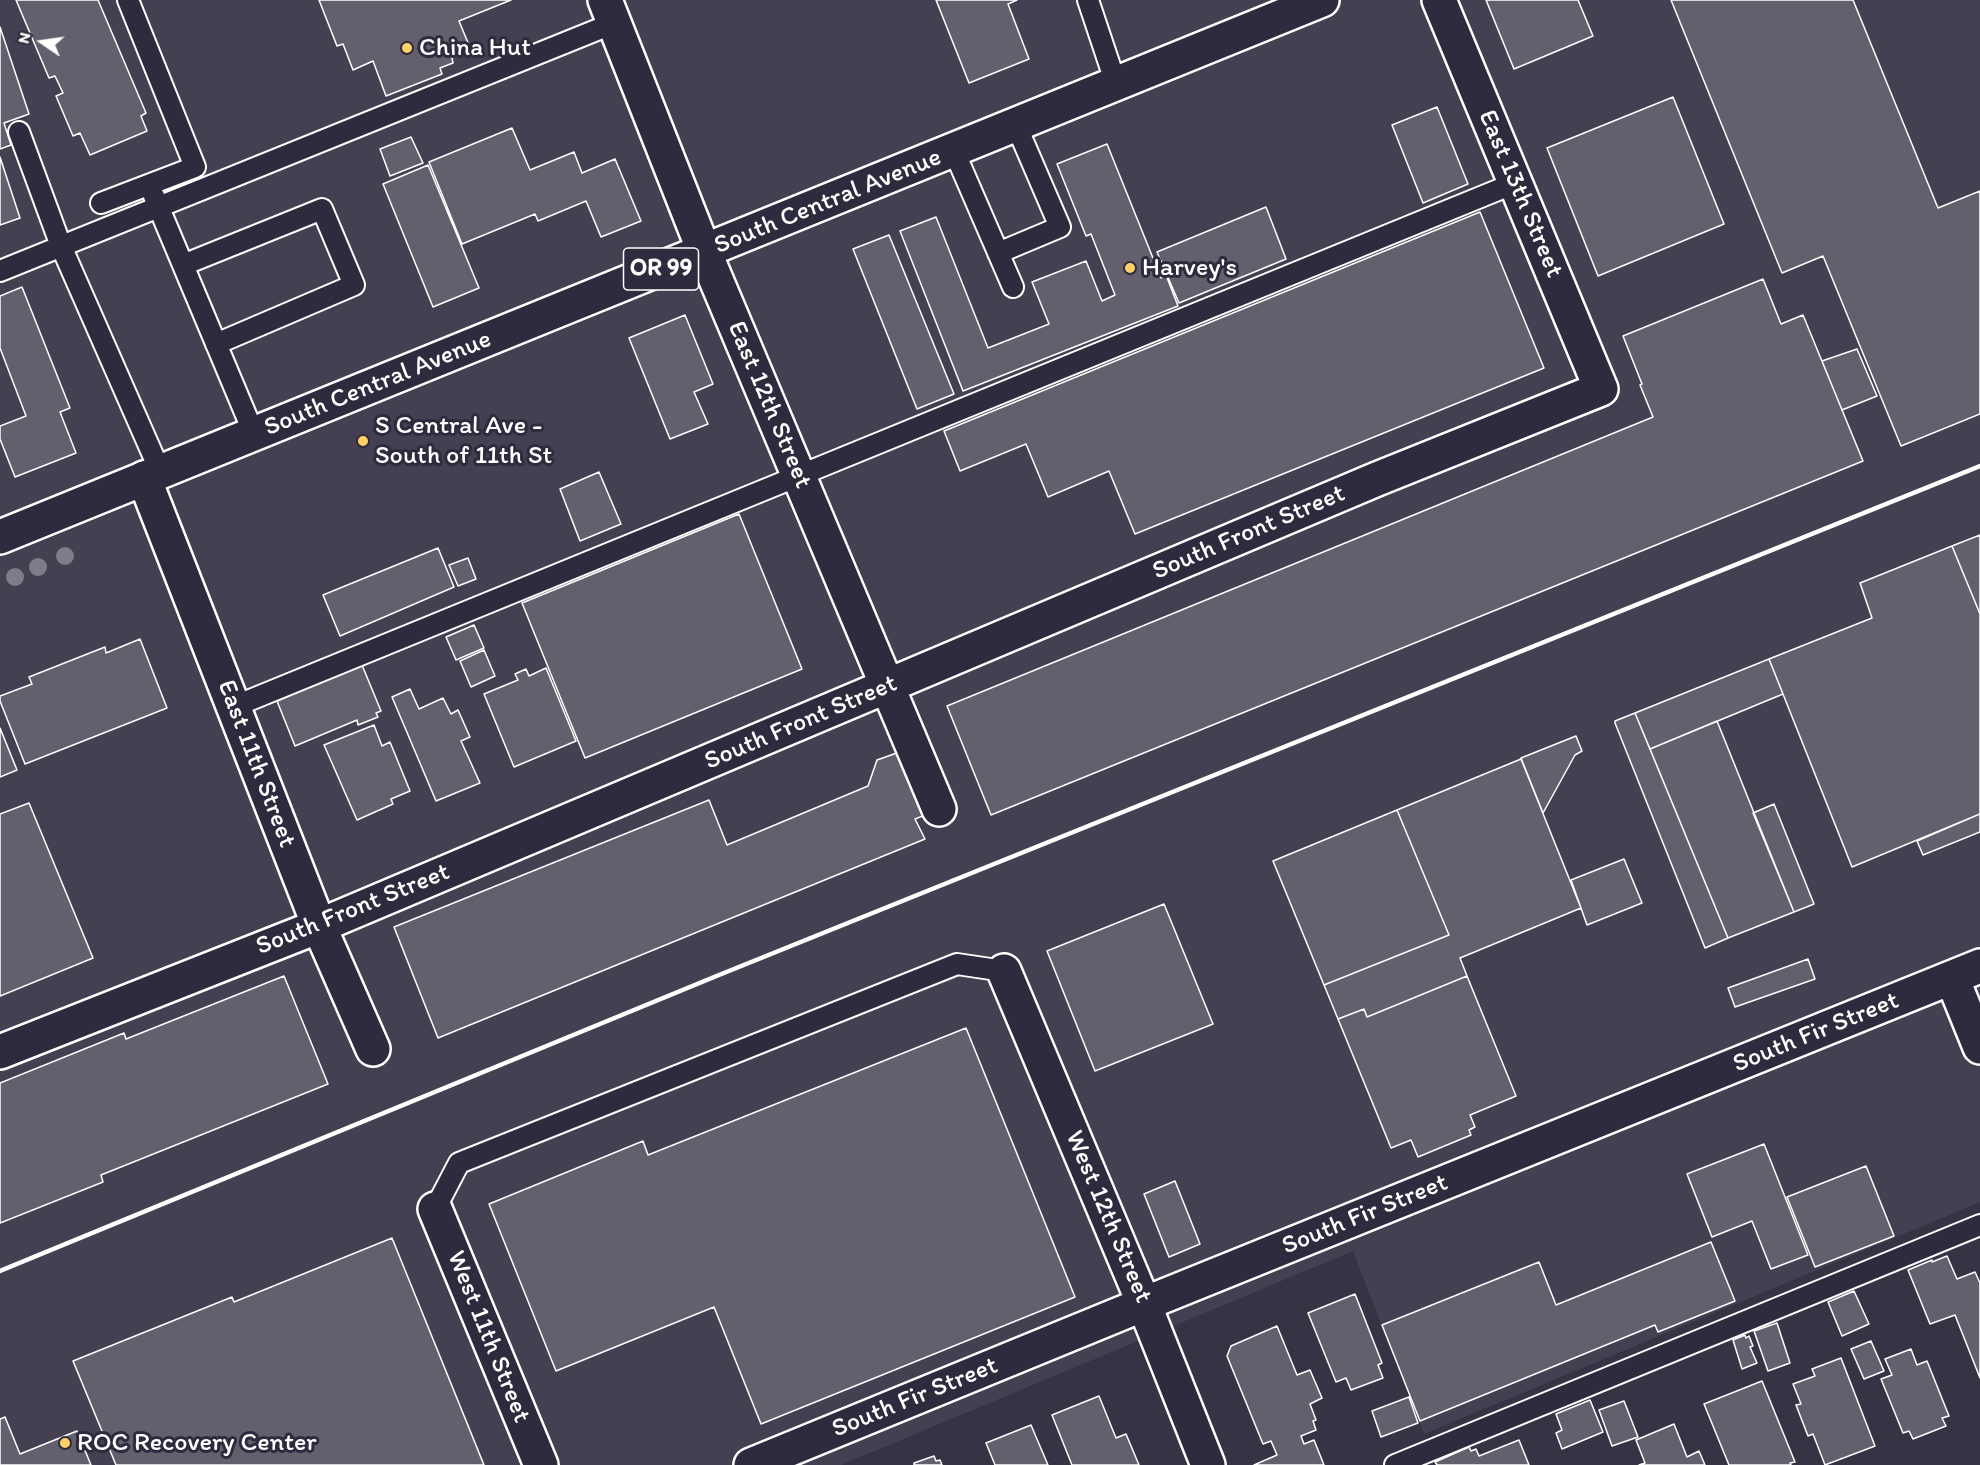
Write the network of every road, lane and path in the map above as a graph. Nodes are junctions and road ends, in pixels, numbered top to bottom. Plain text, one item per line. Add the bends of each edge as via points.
1 (128, 0) edge
2 (1088, 0) edge
3 (1322, 0) edge
4 (1439, 0) edge
5 (609, 12) edge
6 (1116, 84) junction
7 (1016, 124) junction
8 (19, 132) dead end
9 (954, 151) junction
10 (1515, 183) junction
11 (149, 184) junction
12 (101, 203) dead end
13 (159, 207) junction
14 (61, 246) junction
15 (704, 251) junction
16 (998, 253) junction
17 (183, 265) junction
18 (0, 271) edge
19 (1013, 287) dead end
20 (216, 344) junction
21 (1601, 389) joint
22 (254, 434) junction
23 (152, 474) junction
24 (799, 476) junction
25 (1, 533) edge
26 (887, 687) junction
27 (233, 707) junction
28 (939, 809) dead end
29 (319, 926) junction
30 (1004, 971) joint
31 (1966, 972) edge
32 (1980, 1047) edge
33 (372, 1049) dead end
34 (0, 1052) edge
35 (435, 1209) joint
36 (1980, 1225) edge
37 (1144, 1304) junction
38 (541, 1465) edge
39 (751, 1465) edge
40 (1208, 1465) edge
41 (1395, 1465) edge

1 - 11 lane via 195,167
2 - 6 lane
3 - 6 street, South Central Avenue / OR 99
4 - 10 street, East 13th Street
5 - 13 lane
5 - 15 street, East 12th Street
6 - 7 street, South Central Avenue / OR 99
7 - 9 street, South Central Avenue / OR 99
7 - 16 lane via 1060,227
8 - 14 lane
9 - 15 street, South Central Avenue / OR 99
9 - 16 lane
10 - 21 street, East 13th Street
10 - 24 lane
11 - 12 lane
11 - 13 lane
13 - 14 lane
13 - 17 lane
14 - 18 lane
14 - 23 lane
15 - 22 street, South Central Avenue / OR 99
15 - 24 street, East 12th Street
16 - 19 lane
17 - 20 lane
17 - 20 lane via 322,209 350,274 354,285
20 - 22 lane
21 - 26 street, South Front Street via 1377,479
22 - 23 street, South Central Avenue / OR 99
23 - 25 street, South Central Avenue / OR 99
23 - 27 street, East 11th Street
24 - 26 street, East 12th Street
24 - 27 lane
26 - 28 street, East 12th Street
26 - 29 street, South Front Street
27 - 29 street, East 11th Street
29 - 33 street, East 11th Street
29 - 34 street, South Front Street
30 - 35 lane via 957,964 459,1163
30 - 37 street, West 12th Street
31 - 32 street
31 - 37 street, South Fir Street
35 - 38 street, West 11th Street
36 - 41 lane
37 - 39 street, South Fir Street
37 - 40 street, West 12th Street

